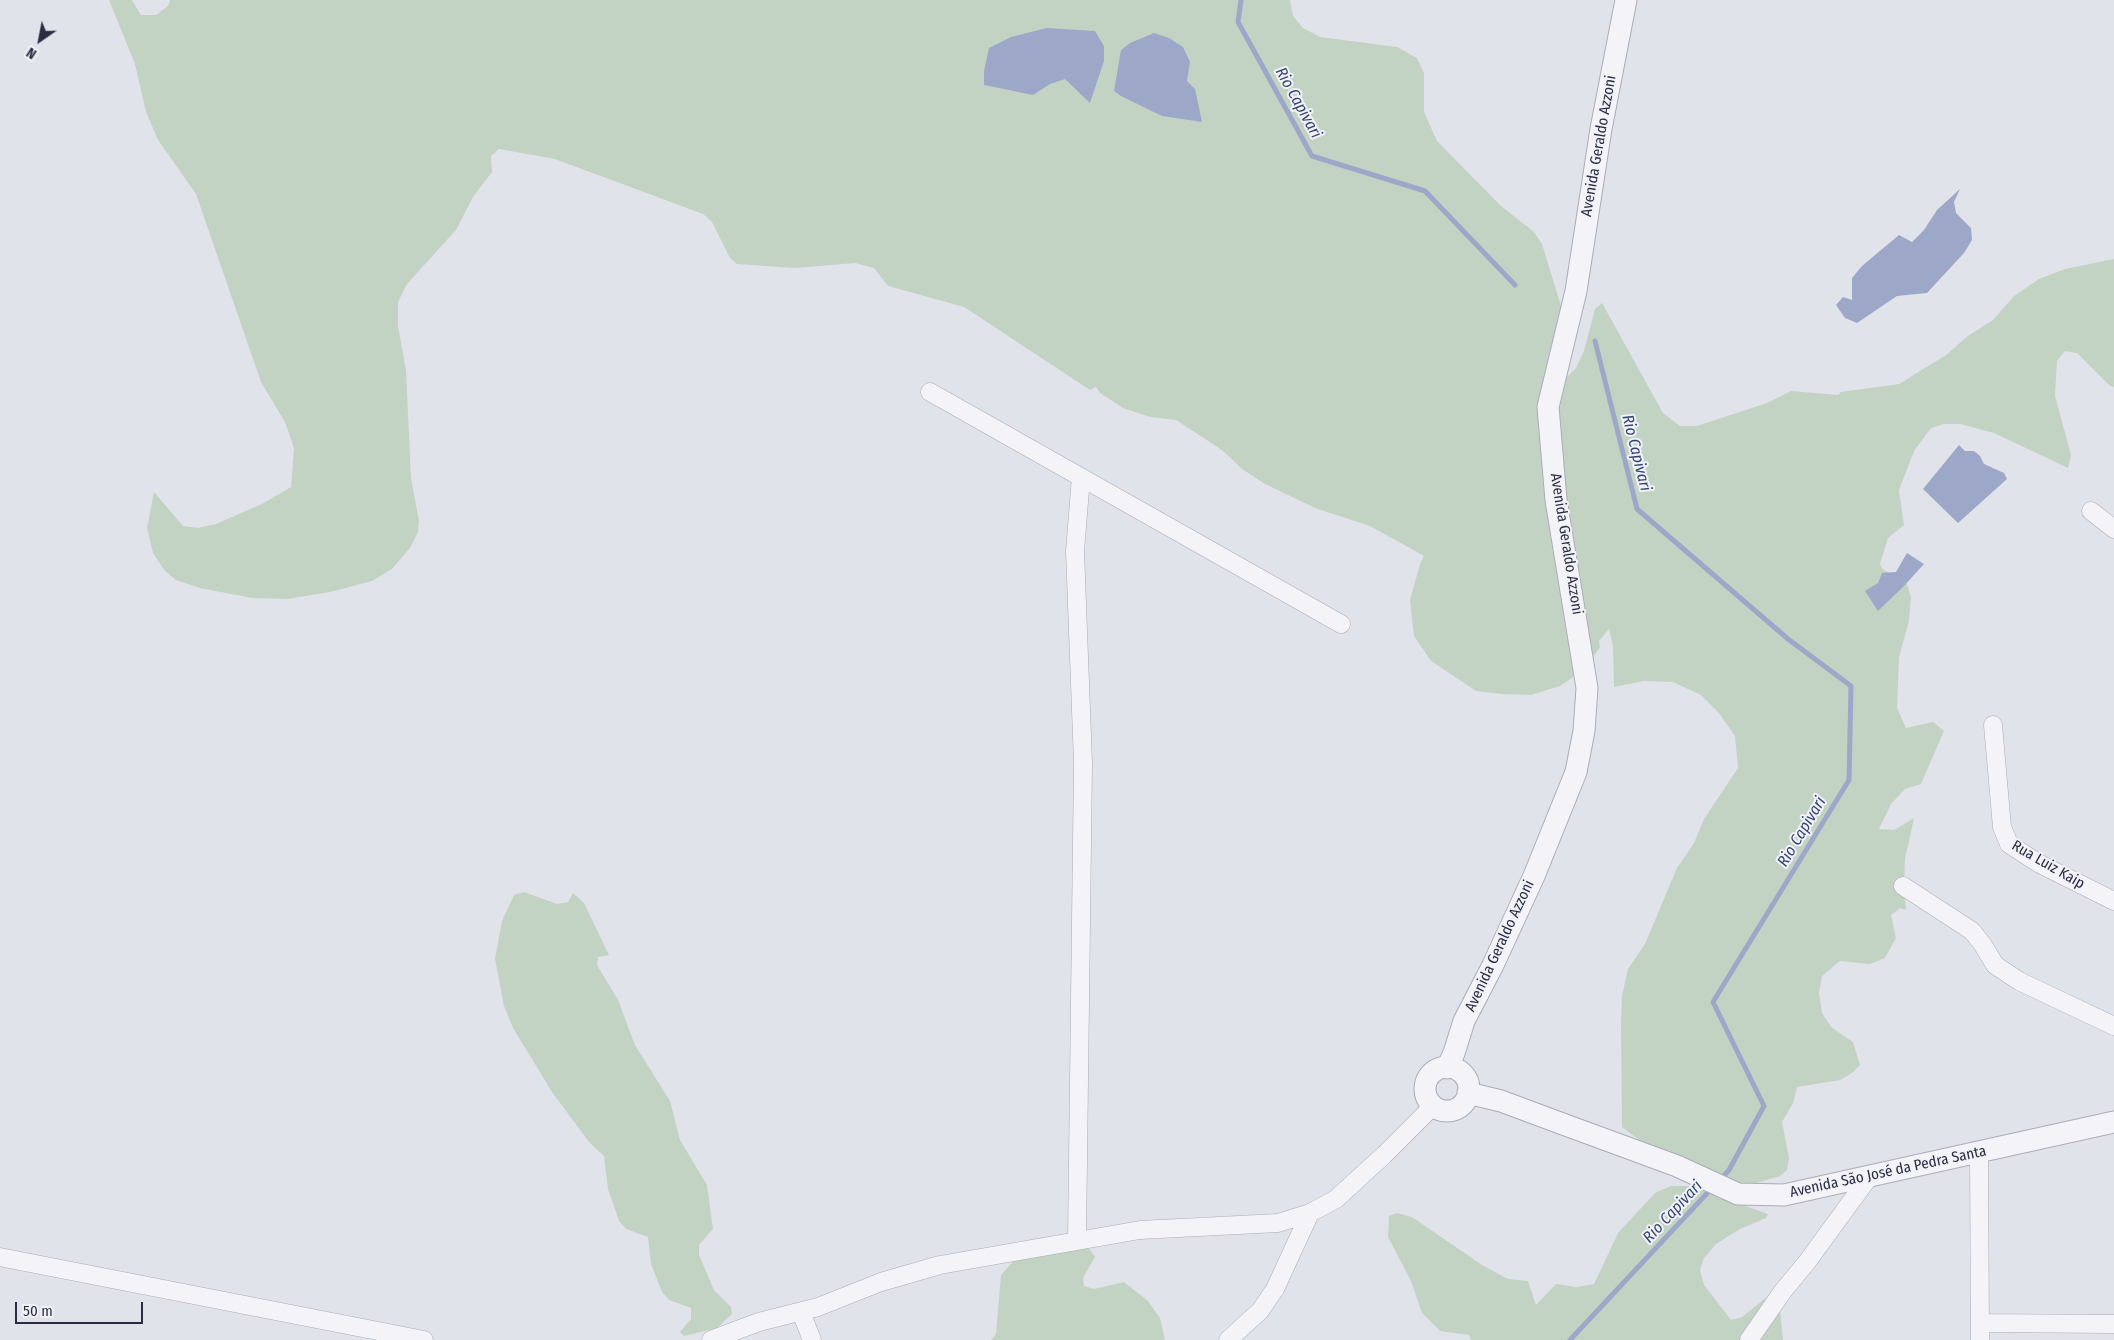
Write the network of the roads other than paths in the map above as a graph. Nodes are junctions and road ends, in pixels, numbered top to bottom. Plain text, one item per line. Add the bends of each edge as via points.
1 (1626, 0) edge
2 (930, 392) dead end
3 (1081, 477) junction
4 (2091, 511) dead end
5 (2114, 529) edge
6 (1340, 624) dead end
7 (1993, 725) dead end
8 (1903, 886) dead end
9 (2114, 901) edge
10 (2114, 1026) edge
11 (1447, 1068) junction
12 (1468, 1093) junction
13 (1433, 1106) junction
14 (2114, 1122) edge
15 (1978, 1153) junction
16 (1869, 1177) junction
17 (1310, 1214) junction
18 (1077, 1240) junction
19 (0, 1257) edge
20 (801, 1312) junction
21 (2114, 1324) edge
22 (1980, 1332) edge
23 (424, 1340) edge
24 (711, 1340) edge
25 (812, 1340) edge
26 (1228, 1340) edge
27 (1749, 1340) edge

1 - 11 street, Avenida Geraldo Azzoni via 1601,129 1576,291 1548,407 1556,500 1587,688 1584,731 1576,772 1530,884 1464,1021
2 - 3 street
3 - 6 street
3 - 18 street via 1075,551 1083,764
4 - 5 street
7 - 9 street, Rua Luiz Kaip via 2002,826 2009,844
8 - 10 street via 1972,931 1995,965
11 - 12 street via 1455,1069 1466,1079
11 - 13 street via 1428,1078 1426,1093
12 - 13 street via 1466,1100 1454,1110 1440,1110
12 - 16 street, Avenida São José da Pedra Santa via 1510,1104 1677,1166 1738,1194 1784,1195
13 - 17 street via 1336,1199
14 - 15 street, Avenida São José da Pedra Santa
15 - 16 street, Avenida São José da Pedra Santa
15 - 22 street
16 - 27 street
17 - 18 street via 1278,1223 1140,1230
17 - 26 street via 1275,1288 1260,1311
18 - 20 street via 940,1265 881,1282
19 - 23 street
20 - 24 street via 759,1322
20 - 25 street
21 - 22 street

